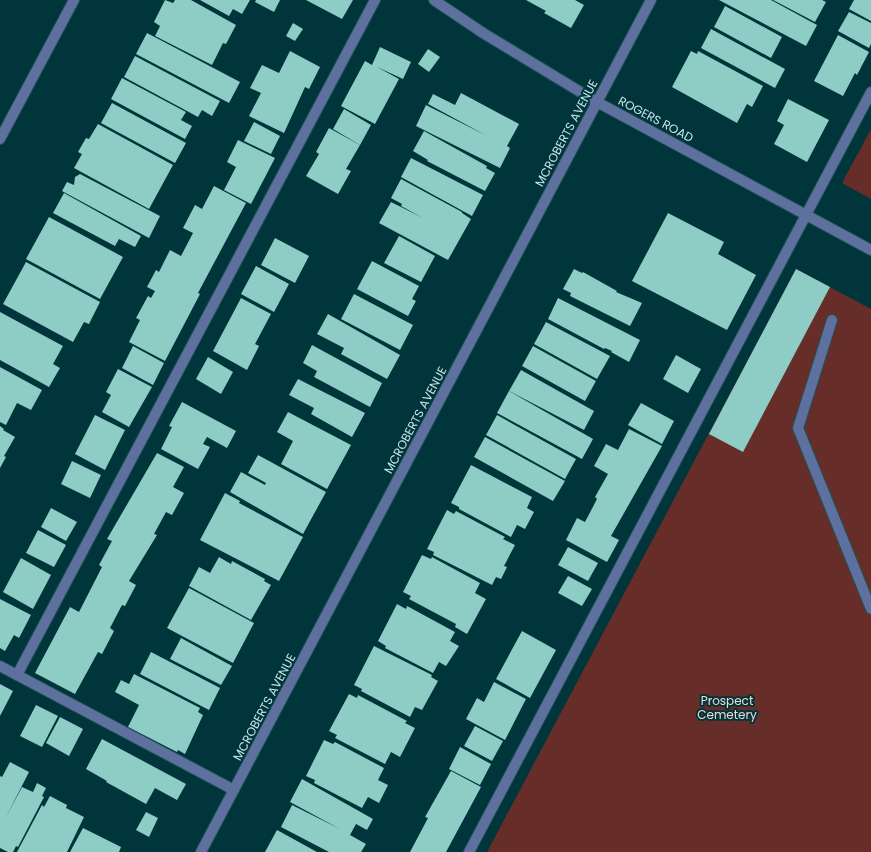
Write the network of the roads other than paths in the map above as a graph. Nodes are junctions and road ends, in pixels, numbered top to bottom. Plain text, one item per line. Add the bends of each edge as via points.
1 (74, 0) edge
2 (374, 0) edge
3 (434, 0) edge
4 (651, 0) edge
5 (871, 92) edge
6 (597, 102) junction
7 (0, 139) edge
8 (807, 215) junction
9 (871, 250) edge
10 (832, 320) dead end
11 (871, 609) edge
12 (0, 666) edge
13 (17, 675) junction
14 (234, 790) junction
15 (200, 852) edge
16 (469, 852) edge

1 - 7 street
2 - 13 street
3 - 6 street, ROGERS ROAD
4 - 6 street, MCROBERTS AVENUE
5 - 8 street
6 - 8 street, ROGERS ROAD
6 - 14 street, MCROBERTS AVENUE
8 - 9 street, ROGERS ROAD
8 - 16 street
10 - 11 street via 798,428
12 - 13 street
13 - 14 street
14 - 15 street, MCROBERTS AVENUE

